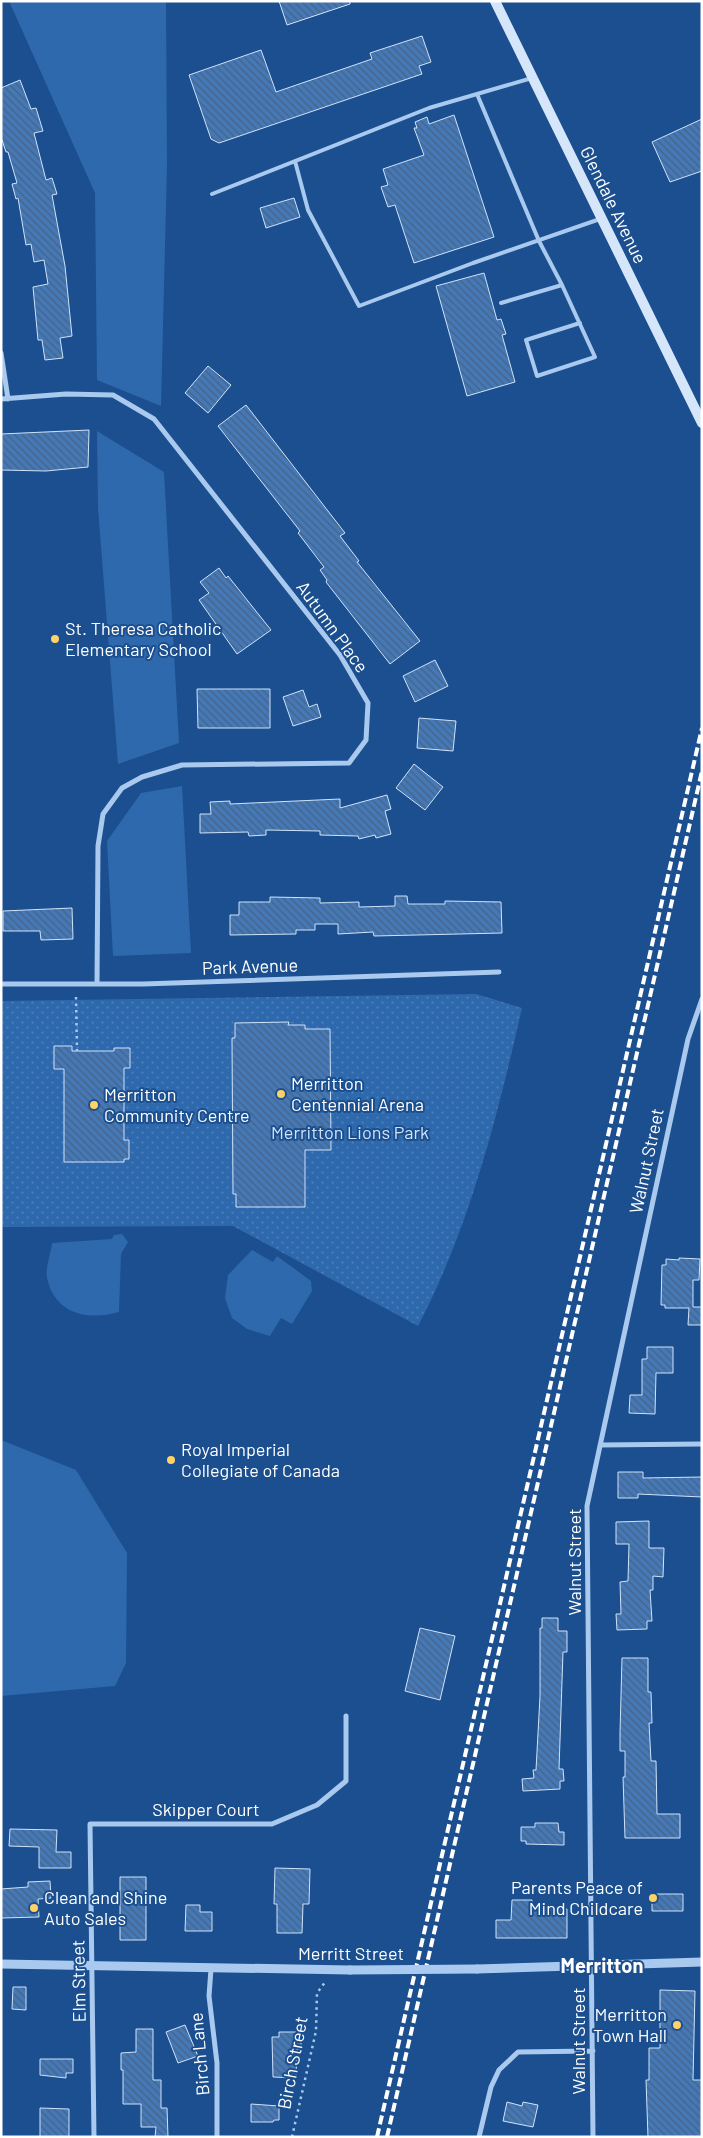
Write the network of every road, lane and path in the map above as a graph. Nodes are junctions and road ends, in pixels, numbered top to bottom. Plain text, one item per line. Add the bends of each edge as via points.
1 (495, 1) edge
2 (532, 78) junction
3 (477, 94) junction
4 (295, 161) junction
5 (212, 194) dead end
6 (602, 219) junction
7 (539, 241) junction
8 (562, 285) junction
9 (501, 303) dead end
10 (580, 323) junction
11 (1, 353) edge
12 (1, 399) edge
13 (8, 399) junction
14 (702, 423) edge
15 (499, 972) dead end
16 (1, 984) edge
17 (97, 984) junction
18 (76, 997) dead end
19 (702, 999) edge
20 (77, 1050) dead end
21 (702, 1444) edge
22 (600, 1445) junction
23 (346, 1716) dead end
24 (90, 1824) joint
25 (702, 1962) edge
26 (1, 1964) edge
27 (593, 1965) junction
28 (92, 1966) junction
29 (211, 1969) junction
30 (317, 1993) dead end
31 (593, 2051) junction
32 (94, 2137) edge
33 (218, 2137) edge
34 (292, 2137) edge
35 (479, 2137) edge
36 (593, 2137) edge

1 - 2 main road, Glendale Avenue
2 - 3 lane
2 - 6 main road, Glendale Avenue
3 - 4 lane via 429,108
3 - 7 lane
4 - 5 lane
4 - 7 lane via 308,210 359,306
6 - 7 lane
6 - 14 main road, Glendale Avenue
7 - 8 lane
8 - 9 lane
8 - 10 lane
10 - 10 lane via 595,357 537,376 526,340
11 - 13 street
12 - 13 street, Autumn Place
13 - 17 street, Autumn Place via 66,394 113,395 154,419 340,655 368,703 366,740 349,763 182,765 142,777 122,788 104,814 98,846
15 - 17 street, Park Avenue
16 - 17 street, Park Avenue
18 - 20 path
19 - 22 street, Walnut Street via 688,1038
21 - 22 street
22 - 27 street, Walnut Street via 587,1506
23 - 24 street, Skipper Court via 346,1781 317,1805 272,1824
24 - 28 street, Elm Street
25 - 27 street, Merritt Street
26 - 28 street, Merritt Street
27 - 29 street, Merritt Street, bridge via 477,1969
27 - 31 street, Walnut Street
28 - 29 street, Merritt Street
28 - 32 street, Elm Street
29 - 33 street, Birch Lane via 208,1996 217,2063
30 - 34 path, Birch Street via 316,2032
31 - 35 street via 518,2052 495,2078
31 - 36 street, Walnut Street

